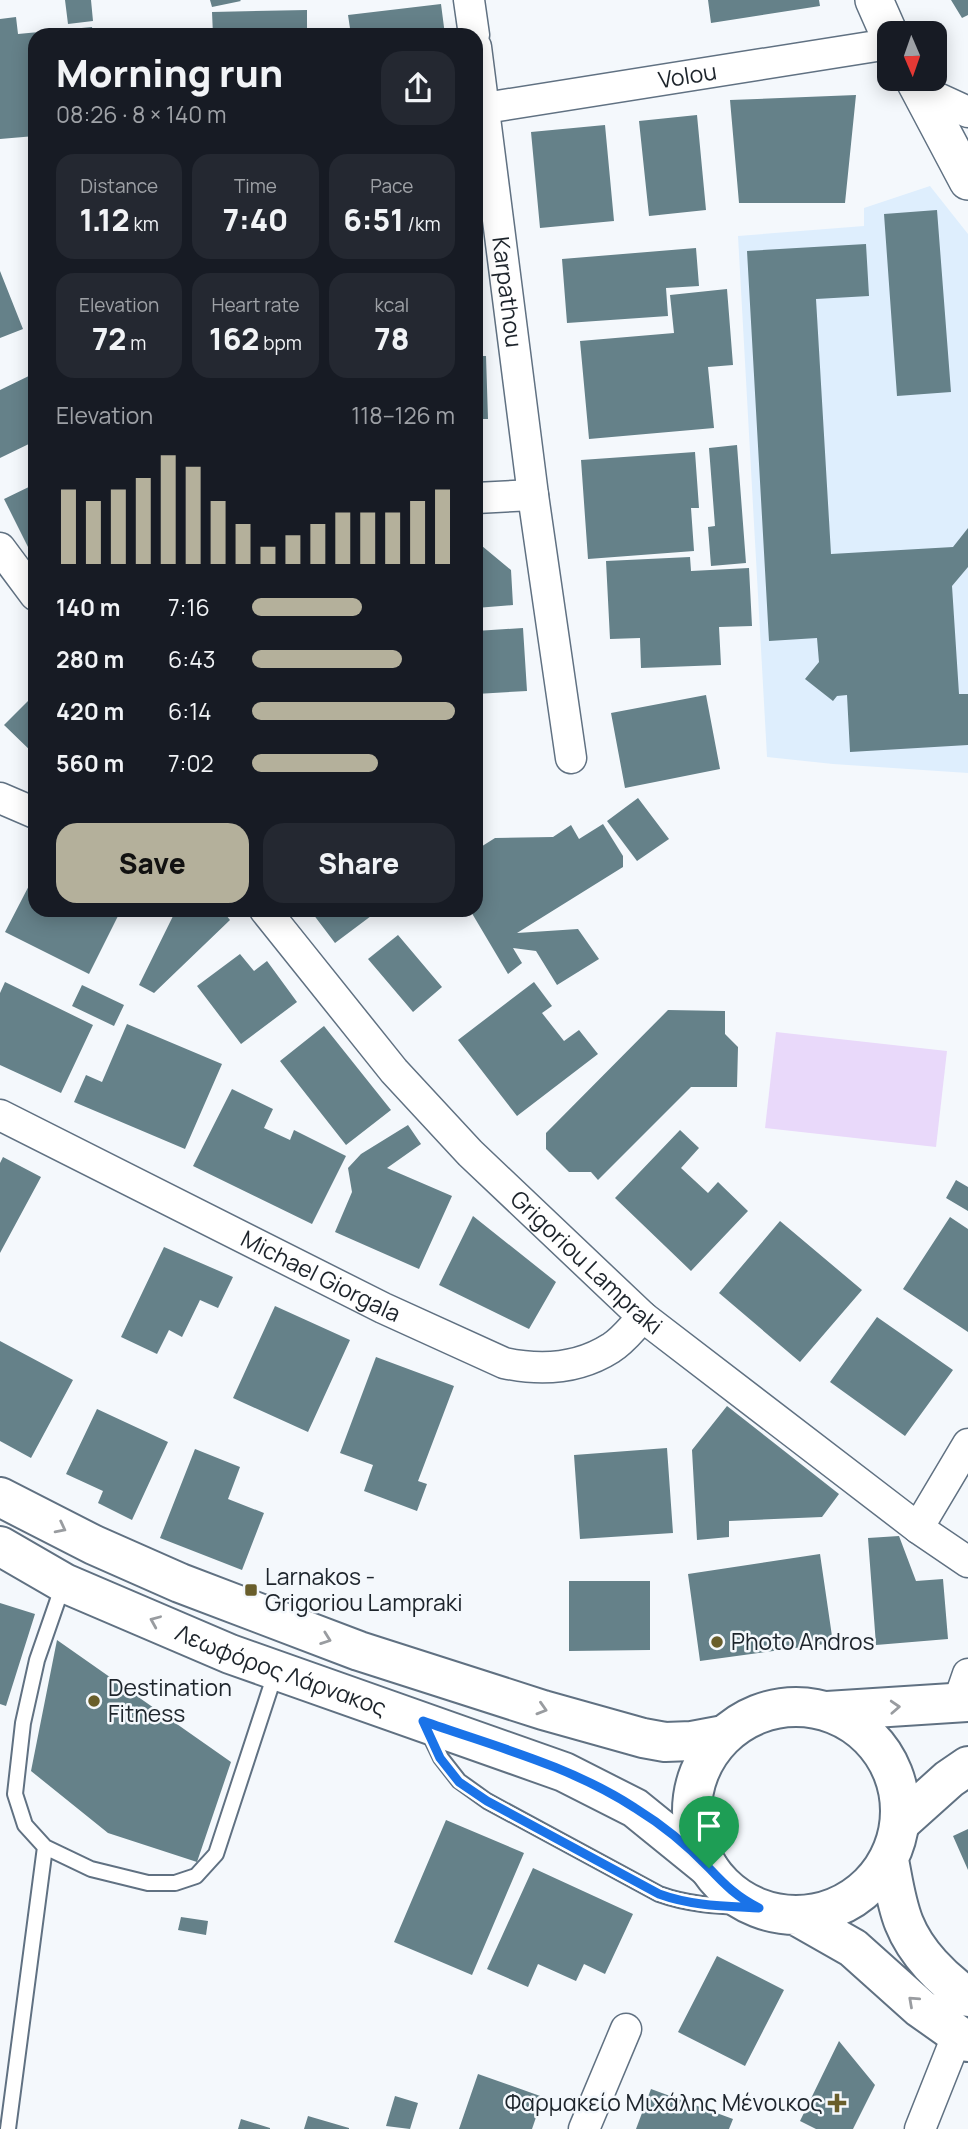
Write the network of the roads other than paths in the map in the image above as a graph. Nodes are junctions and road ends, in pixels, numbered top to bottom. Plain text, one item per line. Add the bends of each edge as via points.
1 (469, 0) edge
2 (874, 0) edge
3 (883, 21) edge
4 (473, 28) edge
5 (877, 46) edge
6 (921, 91) edge
7 (930, 91) edge
8 (483, 94) edge
9 (485, 108) junction
10 (968, 112) edge
11 (968, 181) edge
12 (533, 495) junction
13 (483, 498) edge
14 (0, 548) edge
15 (28, 586) edge
16 (571, 758) dead end
17 (0, 798) edge
18 (28, 810) edge
19 (271, 917) edge
20 (0, 1115) edge
21 (643, 1317) junction
22 (968, 1444) edge
23 (0, 1497) edge
24 (918, 1528) junction
25 (0, 1546) edge
26 (966, 1565) edge
27 (64, 1583) junction
28 (275, 1671) junction
29 (965, 1693) edge
30 (827, 1711) junction
31 (423, 1721) junction
32 (724, 1735) junction
33 (968, 1766) edge
34 (901, 1822) junction
35 (45, 1847) junction
36 (889, 1860) junction
37 (709, 1868) junction
38 (759, 1908) junction
39 (795, 1915) junction
40 (968, 1997) edge
41 (626, 2029) dead end
42 (962, 2039) edge
43 (8, 2129) edge
44 (584, 2129) edge
45 (920, 2129) edge

1 - 4 street
2 - 3 street
5 - 9 street, Volou
6 - 11 street
7 - 10 street
8 - 9 street, Karpathou
9 - 12 street, Karpathou
12 - 13 street
12 - 16 street, Karpathou
14 - 15 street
17 - 18 street
19 - 21 street, Grigoriou Lampraki via 394,1071 470,1153
20 - 21 street, Michael Giorgala via 383,1308 504,1363 552,1368 582,1362 613,1347
21 - 24 street, Grigoriou Lampraki
22 - 24 street
23 -> 32 main road, Λεωφόρος Λάρνακος via 180,1584 359,1651 643,1738 665,1742
24 - 26 street, Grigoriou Lampraki
25 - 27 main road, Λεωφόρος Λάρνακος
28 -> 27 main road, Λεωφόρος Λάρνακος
27 - 35 lane via 37,1660 23,1723 15,1794 25,1825
28 - 31 main road, Λεωφόρος Λάρνακος
28 - 35 lane via 216,1854 196,1876 175,1883 148,1883 91,1869
30 -> 29 main road
30 - 32 main road, Λεωφόρος Λάρνακος via 786,1707 764,1711
30 - 34 main road, Λεωφόρος Λάρνακος via 859,1726 882,1750 897,1783
31 - 37 main road, Λεωφόρος Λάρνακος via 608,1792 660,1826
31 - 38 lane via 449,1770 487,1801 659,1894 680,1902
32 - 37 main road, Λεωφόρος Λάρνακος via 701,1766 691,1811 696,1841
33 - 34 main road
34 - 36 main road, Λεωφόρος Λάρνακος
35 - 43 lane
36 - 39 main road, Λεωφόρος Λάρνακος via 865,1890 849,1901
36 - 40 main road via 899,1908 915,1944
37 - 38 main road, Λεωφόρος Λάρνακος via 729,1891
38 - 39 main road, Λεωφόρος Λάρνακος
42 -> 39 main road, Λεωφόρος Λάρνακος via 853,1948
41 - 44 street
42 - 45 street

